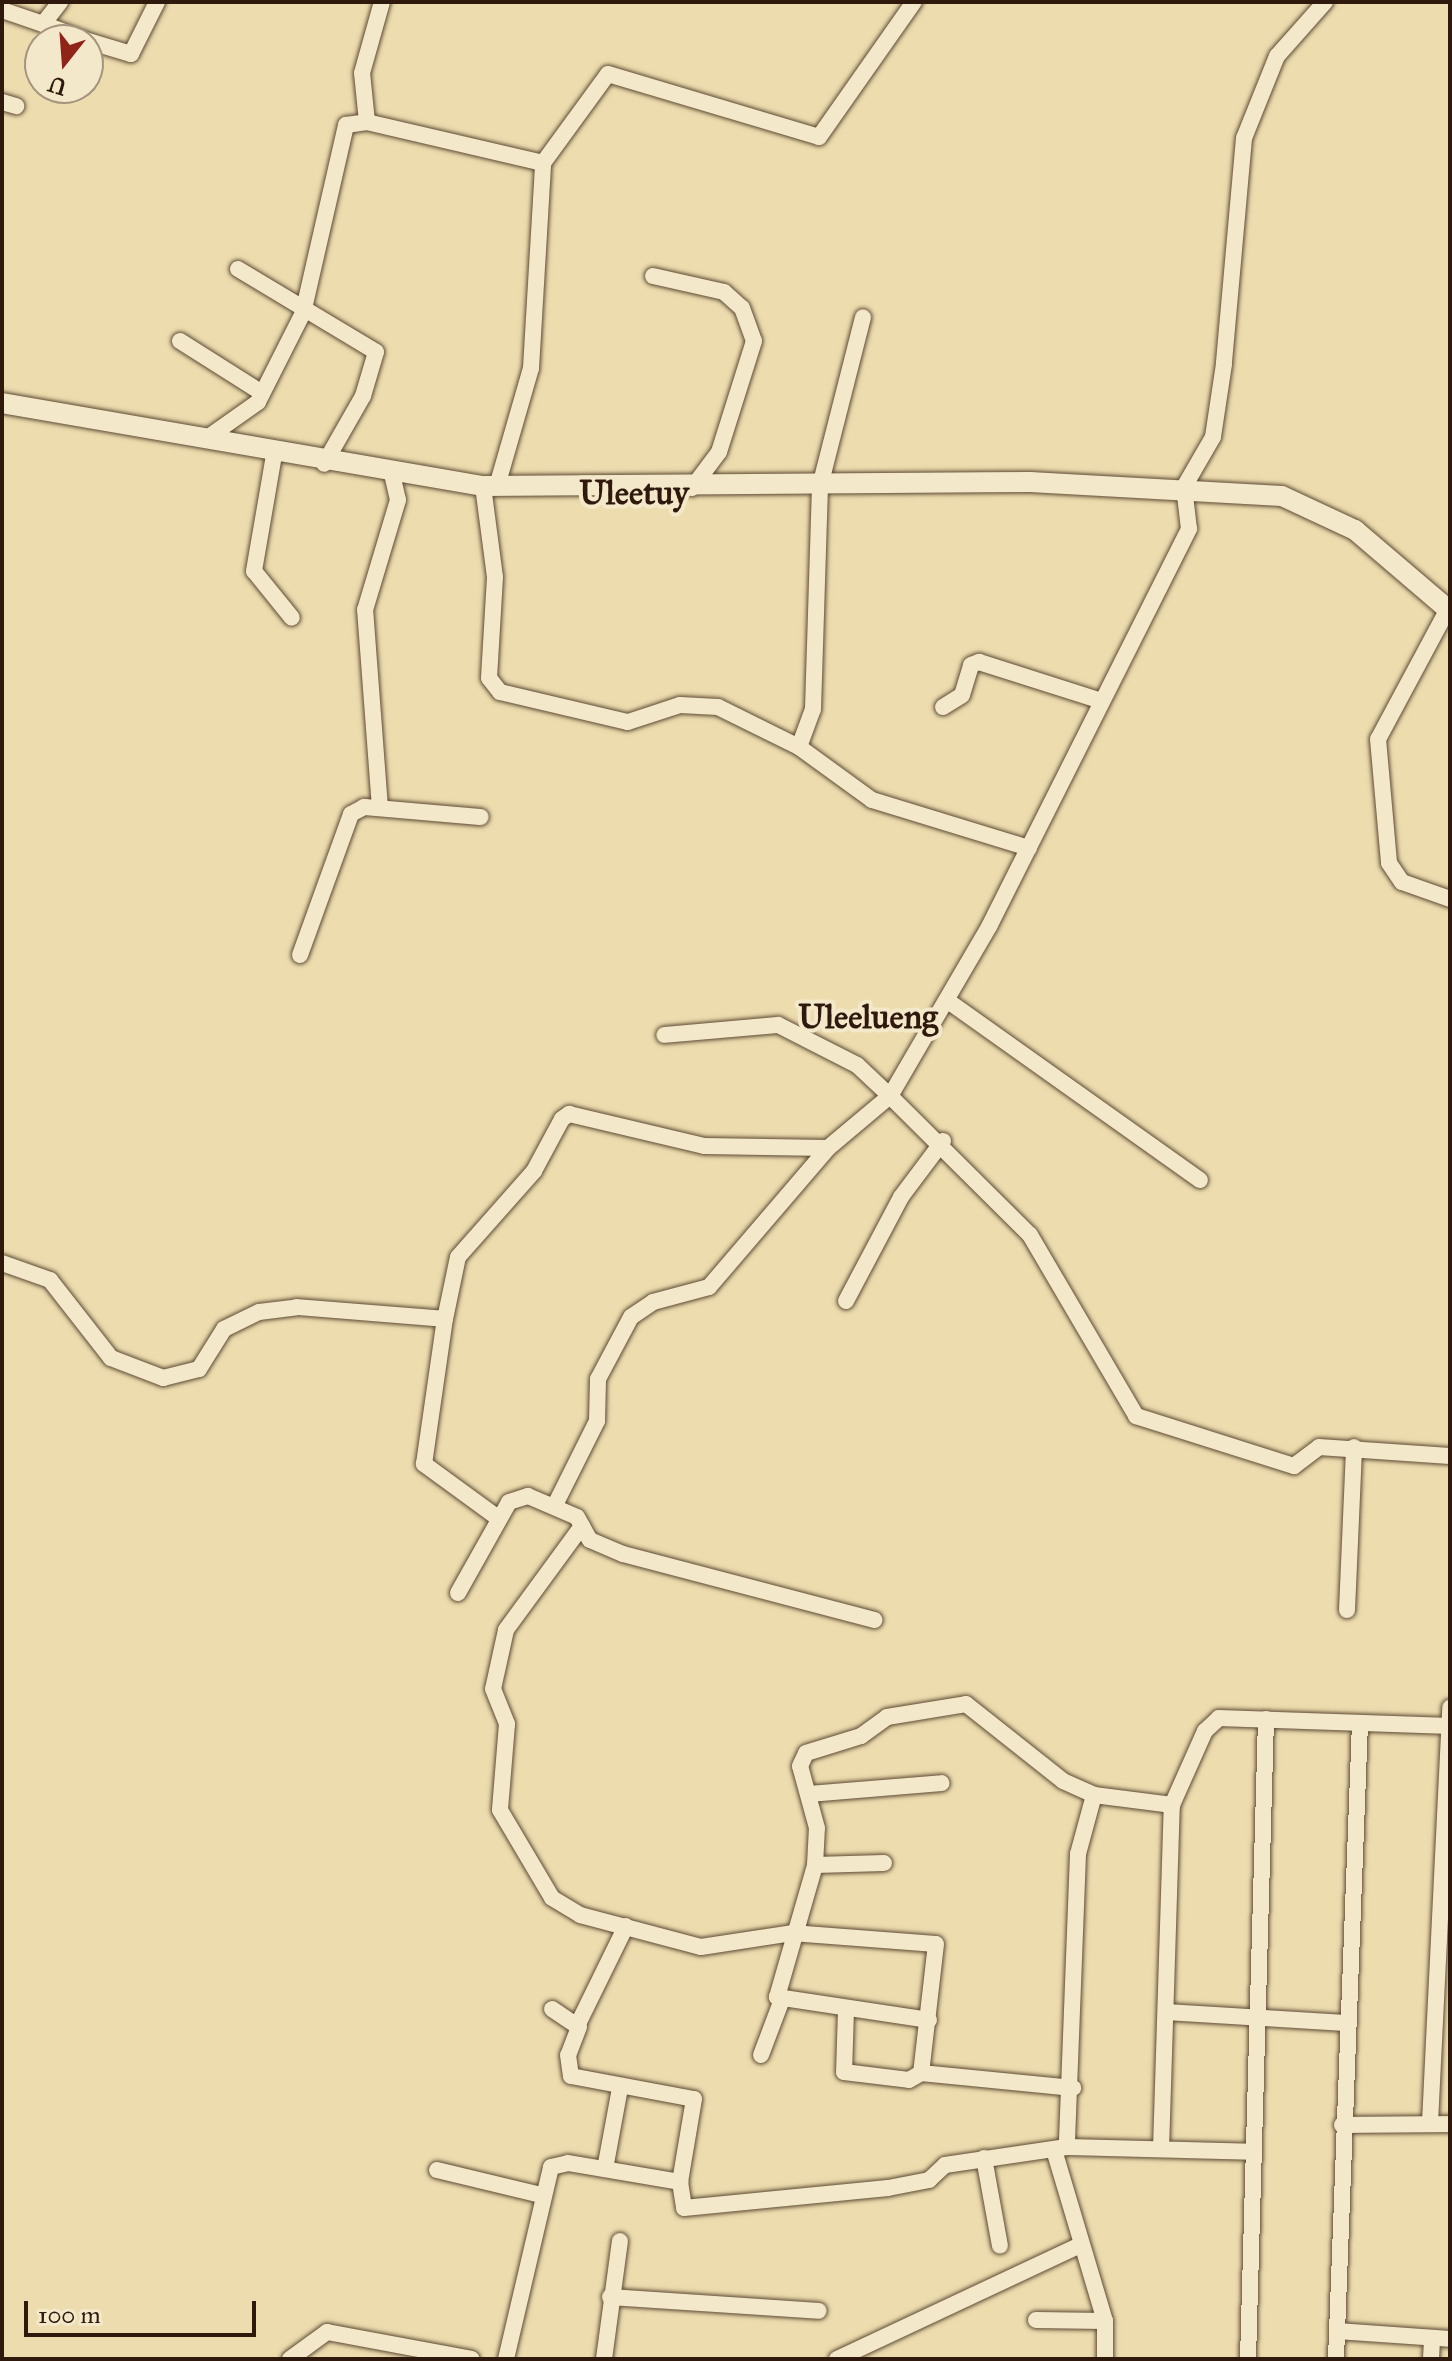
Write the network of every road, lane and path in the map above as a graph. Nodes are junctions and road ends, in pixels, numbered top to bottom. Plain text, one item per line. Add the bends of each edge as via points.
1 (60, 2) edge
2 (157, 2) edge
3 (382, 2) edge
4 (914, 2) edge
5 (1325, 2) edge
6 (2, 10) edge
7 (43, 24) joint
8 (104, 45) edge
9 (367, 122) junction
10 (543, 163) junction
11 (238, 269) dead end
12 (653, 276) dead end
13 (303, 313) junction
14 (863, 317) dead end
15 (180, 341) dead end
16 (259, 391) junction
17 (2, 403) edge
18 (210, 436) junction
19 (274, 455) junction
20 (324, 464) junction
21 (392, 473) junction
22 (490, 486) junction
23 (820, 486) junction
24 (1184, 487) junction
25 (692, 488) junction
26 (1449, 608) edge
27 (292, 618) dead end
28 (1102, 701) junction
29 (943, 707) dead end
30 (799, 747) junction
31 (380, 808) junction
32 (481, 817) dead end
33 (1029, 848) junction
34 (1450, 899) edge
35 (300, 955) dead end
36 (948, 1001) junction
37 (664, 1035) dead end
38 (890, 1096) junction
39 (943, 1141) junction
40 (828, 1148) junction
41 (1200, 1180) dead end
42 (2, 1263) edge
43 (846, 1301) dead end
44 (445, 1319) junction
45 (1354, 1447) junction
46 (1450, 1456) edge
47 (555, 1505) junction
48 (498, 1518) junction
49 (582, 1526) junction
50 (458, 1593) dead end
51 (1347, 1610) dead end
52 (874, 1620) dead end
53 (1450, 1707) edge
54 (1266, 1719) junction
55 (1360, 1723) junction
56 (1450, 1726) edge
57 (942, 1783) dead end
58 (809, 1794) junction
59 (1094, 1795) junction
60 (1172, 1805) junction
61 (884, 1863) dead end
62 (815, 1865) junction
63 (626, 1926) junction
64 (792, 1933) junction
65 (781, 2002) junction
66 (552, 2009) dead end
67 (846, 2010) junction
68 (1166, 2012) junction
69 (1261, 2018) junction
70 (929, 2020) junction
71 (1346, 2023) junction
72 (578, 2024) junction
73 (761, 2055) dead end
74 (921, 2073) junction
75 (620, 2088) junction
76 (1073, 2088) junction
77 (1430, 2123) junction
78 (1450, 2124) edge
79 (1342, 2125) junction
80 (1060, 2149) junction
81 (1161, 2149) junction
82 (1253, 2152) junction
83 (984, 2158) junction
84 (605, 2169) junction
85 (437, 2170) dead end
86 (680, 2182) junction
87 (541, 2195) junction
88 (620, 2241) dead end
89 (1000, 2246) dead end
90 (1078, 2246) junction
91 (610, 2297) junction
92 (819, 2311) dead end
93 (1036, 2320) dead end
94 (1105, 2321) junction
95 (1337, 2331) junction
96 (1432, 2338) junction
97 (1450, 2339) edge
98 (429, 2354) edge
99 (290, 2359) edge
100 (472, 2359) edge
101 (506, 2359) edge
102 (604, 2359) edge
103 (837, 2359) edge
104 (1105, 2359) edge
105 (1248, 2359) edge
106 (1336, 2359) edge
107 (1431, 2359) edge

1 - 7 street
2 - 8 street via 131,54
3 - 9 street via 362,73
4 - 10 street via 819,137 612,71
5 - 24 street via 1277,56 1244,138 1213,437
6 - 7 street
9 - 10 street
9 - 13 street via 342,131
10 - 22 street via 531,368
11 - 13 street
12 - 25 street via 724,292 742,308 754,341 719,452
13 - 16 street
13 - 20 street via 376,352 363,396
14 - 23 street
15 - 16 street
16 - 18 street via 258,402
17 - 18 street
18 - 19 street
19 - 20 street
19 - 27 street via 254,571
20 - 21 street
21 - 22 street
21 - 31 street via 398,500 365,610
22 - 25 street
22 - 30 street via 495,577 489,678 496,689 628,722 680,705 718,707
23 - 24 street
23 - 25 street
23 - 30 street via 813,709
24 - 26 street via 1282,496 1321,509 1389,554
24 - 28 street via 1189,529
26 - 34 street via 1378,739 1389,863 1402,882
28 - 29 street via 979,662 971,665 962,695
28 - 33 street
30 - 33 street via 872,800
31 - 32 street
31 - 35 street via 358,809 347,819
33 - 36 street
36 - 38 street
36 - 41 street
37 - 38 street via 778,1025 857,1065
38 - 39 street
38 - 40 street
39 - 43 street via 901,1197
39 - 45 street via 1042,1250 1136,1416 1294,1466 1319,1447
40 - 44 street via 692,1145 565,1115 534,1171 458,1257
40 - 47 street via 709,1287 653,1302 631,1317 598,1379 597,1421
42 - 44 street via 50,1280 111,1358 163,1378 199,1369 224,1329 259,1312 297,1307
44 - 48 street via 424,1464
45 - 46 street
45 - 51 street
47 - 48 street via 519,1496
47 - 49 street
48 - 50 street
49 - 52 street via 594,1542 659,1566 707,1570
49 - 63 street via 506,1630 493,1689 507,1724 500,1810 552,1898 580,1915
53 - 56 street
54 - 55 street
54 - 60 street via 1211,1725
54 - 69 street
55 - 56 street
55 - 71 street
56 - 77 street
57 - 58 street
58 - 59 street via 800,1766 806,1753 861,1736 887,1717 966,1704 1040,1766
58 - 62 street
59 - 60 street
59 - 76 street via 1078,1854
60 - 68 street
61 - 62 street
62 - 64 street
63 - 64 street via 701,1947
63 - 72 street
64 - 65 street via 776,1992
64 - 70 street via 936,1944
65 - 67 street
65 - 73 street
66 - 72 street
67 - 70 street
67 - 74 street via 844,2072 909,2080
68 - 69 street
68 - 81 street
69 - 71 street
69 - 82 street
70 - 74 street
71 - 79 street
72 - 75 street via 571,2076
74 - 76 street
75 - 84 street
75 - 86 street via 694,2099
76 - 80 street
77 - 78 street
77 - 79 street
79 - 95 street
80 - 81 street
80 - 83 street
80 - 90 street
81 - 82 street
82 - 105 street
83 - 86 street via 888,2188 684,2208
83 - 89 street
84 - 86 street
84 - 87 street via 555,2164
85 - 87 street
87 - 101 street
88 - 91 street
90 - 94 street
90 - 103 street
91 - 92 street
91 - 102 street
93 - 94 street
94 - 104 street
95 - 96 street
95 - 106 street
96 - 97 street
96 - 107 street
98 - 99 street via 321,2332
98 - 100 street

